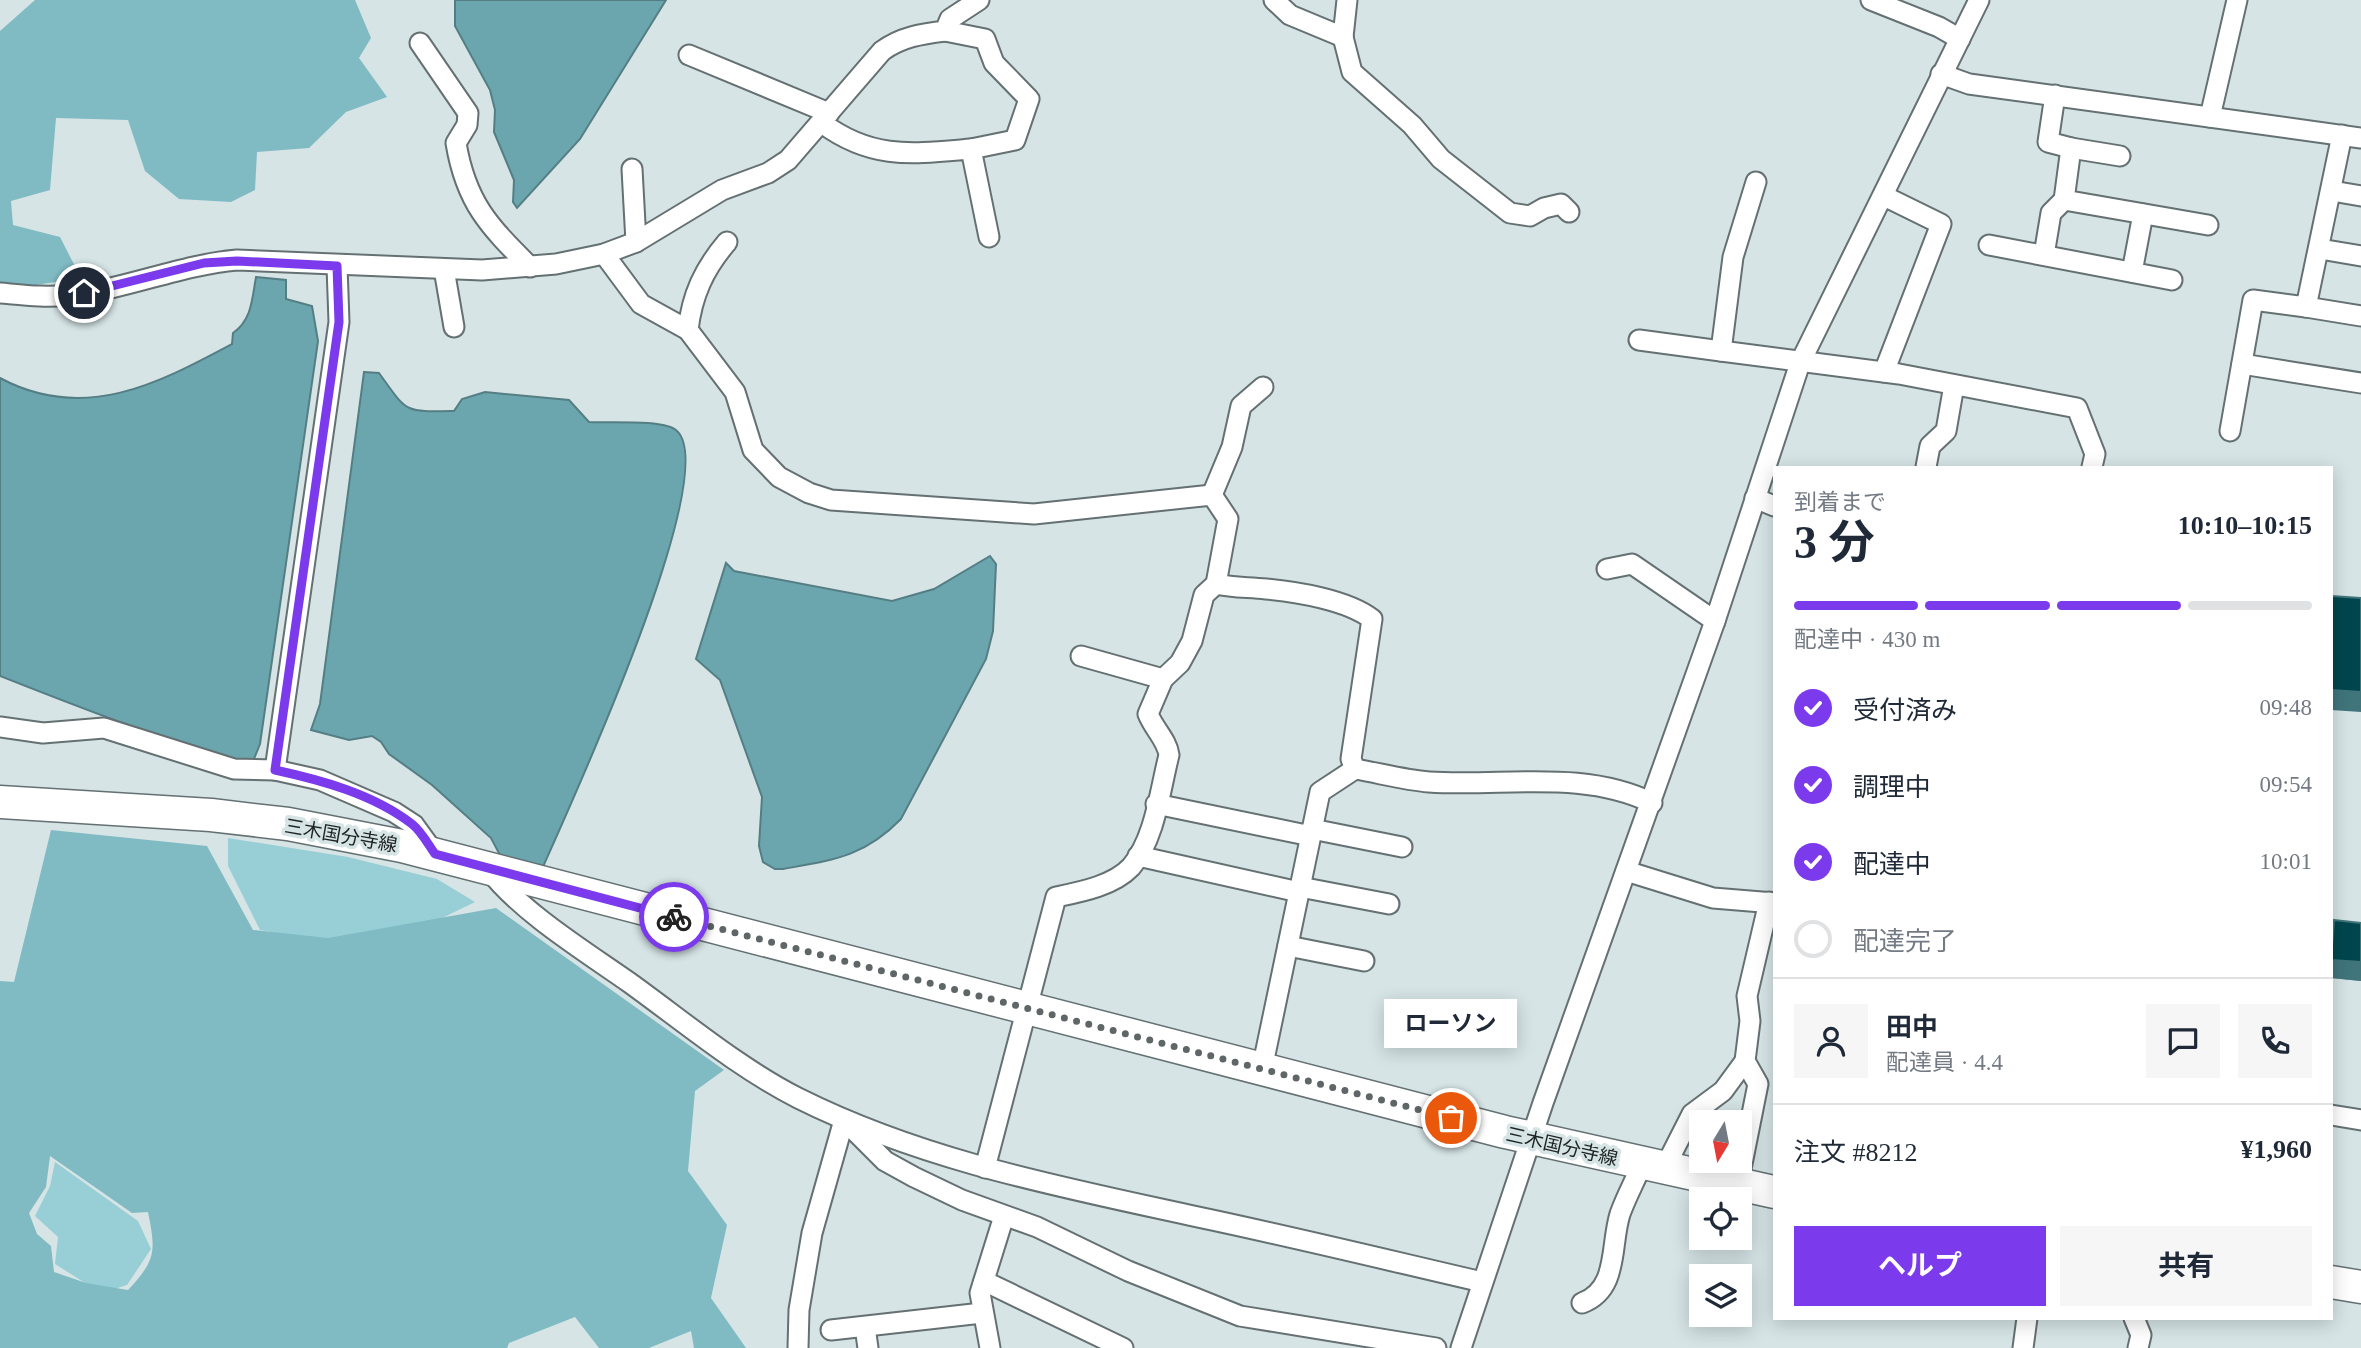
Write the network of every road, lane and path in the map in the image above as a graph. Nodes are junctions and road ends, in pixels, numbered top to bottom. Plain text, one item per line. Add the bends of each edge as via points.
1 (979, 0) edge
2 (1274, 0) edge
3 (1347, 0) edge
4 (1871, 0) edge
5 (1979, 0) edge
6 (2237, 0) edge
7 (945, 31) junction
8 (1343, 37) junction
9 (1960, 39) junction
10 (420, 43) dead end
11 (689, 55) dead end
12 (1941, 74) junction
13 (2055, 95) junction
14 (2210, 117) junction
15 (825, 118) junction
16 (2352, 136) edge
17 (2071, 148) junction
18 (971, 149) junction
19 (2120, 156) dead end
20 (632, 169) dead end
21 (1756, 182) dead end
22 (2332, 191) junction
23 (1884, 196) junction
24 (2361, 196) edge
25 (2064, 200) junction
26 (1569, 212) dead end
27 (2143, 214) junction
28 (2208, 225) dead end
29 (989, 237) dead end
30 (636, 242) junction
31 (727, 242) dead end
32 (1989, 245) dead end
33 (2320, 250) junction
34 (604, 254) junction
35 (2044, 255) junction
36 (2361, 256) edge
37 (337, 266) junction
38 (530, 267) junction
39 (444, 269) junction
40 (2132, 272) junction
41 (2172, 280) dead end
42 (0, 293) edge
43 (2306, 307) junction
44 (2361, 316) edge
45 (454, 327) dead end
46 (688, 330) junction
47 (1639, 340) dead end
48 (1721, 351) junction
49 (1800, 363) junction
50 (2242, 364) junction
51 (1884, 372) junction
52 (2361, 383) edge
53 (1955, 385) junction
54 (1264, 387) dead end
55 (2230, 431) dead end
56 (1926, 466) edge
57 (2092, 466) edge
58 (1212, 495) junction
59 (1755, 498) junction
60 (1773, 506) edge
61 (1606, 569) dead end
62 (1216, 584) junction
63 (1715, 621) junction
64 (1080, 656) dead end
65 (1163, 679) junction
66 (0, 727) edge
67 (1355, 769) junction
68 (275, 770) junction
69 (0, 802) edge
70 (1651, 803) junction
71 (1156, 804) junction
72 (1312, 833) junction
73 (1402, 847) dead end
74 (435, 854) junction
75 (1138, 856) junction
76 (488, 869) junction
77 (1626, 871) junction
78 (1300, 890) junction
79 (1772, 903) edge
80 (1389, 904) dead end
81 (1288, 946) junction
82 (1364, 961) dead end
83 (1027, 1009) junction
84 (1745, 1061) junction
85 (1262, 1069) junction
86 (2333, 1115) edge
87 (844, 1119) junction
88 (2361, 1120) edge
89 (1532, 1139) junction
90 (1653, 1167) junction
91 (985, 1168) junction
92 (1738, 1184) junction
93 (1773, 1192) edge
94 (1004, 1216) junction
95 (984, 1281) junction
96 (1482, 1282) junction
97 (2333, 1282) edge
98 (2361, 1286) edge
99 (1582, 1303) dead end
100 (982, 1313) junction
101 (2027, 1320) edge
102 (2135, 1320) edge
103 (865, 1327) junction
104 (831, 1330) dead end
105 (798, 1348) edge
106 (868, 1348) edge
107 (990, 1348) edge
108 (1123, 1348) edge
109 (1436, 1348) edge
110 (1461, 1348) edge
111 (2023, 1348) edge
112 (2138, 1348) edge

1 - 7 street via 950,19
2 - 8 street via 1290,15
3 - 8 street
4 - 9 street
5 - 9 street
6 - 14 street
7 - 15 street via 894,42
7 - 18 street via 985,39 994,64 1029,99 1015,140
8 - 26 street via 1352,72 1412,125 1441,159 1510,213 1530,216 1561,204
9 - 12 street
10 - 38 street via 468,113 467,125 456,143 472,197 491,229
11 - 15 street
12 - 13 street via 1969,83
12 - 23 street
13 - 14 street
13 - 17 street via 2048,142
14 - 16 street
15 - 18 street via 842,139 882,153
15 - 30 street via 788,160 768,173 722,190
16 - 22 street
17 - 19 street
17 - 25 street
18 - 29 street
20 - 30 street
21 - 48 street via 1733,257
22 - 24 street
22 - 33 street
23 - 49 street
23 - 51 street via 1941,224
25 - 27 street
25 - 35 street via 2051,213
27 - 28 street
27 - 40 street
30 - 34 street
31 - 46 street via 709,263 691,302
32 - 35 street
33 - 36 street
33 - 43 street
34 - 38 street
34 - 46 street via 641,304
35 - 40 street
37 - 39 street
37 - 42 street via 204,263 68,296
37 - 68 street via 339,322
38 - 39 street
39 - 45 street
40 - 41 street
43 - 44 street
43 - 50 street via 2253,300
46 - 58 street via 735,392 754,450 779,477 831,500 1034,514
47 - 48 street
48 - 49 street
49 - 51 street
49 - 59 street
50 - 52 street
50 - 55 street
51 - 53 street
53 - 56 street via 1946,431 1930,446
53 - 57 street via 2077,408 2095,454
54 - 58 street via 1241,406 1232,447
58 - 62 street via 1228,519
59 - 60 street
59 - 63 street
61 - 63 street via 1632,564
62 - 65 street via 1204,595 1192,641 1180,663
62 - 67 street via 1356,606 1372,619 1351,760
63 - 70 street
64 - 65 street
65 - 71 street via 1148,714 1169,755
66 - 68 street via 43,733 104,729 234,769
67 - 70 street via 1429,782 1535,780 1626,790
67 - 72 street via 1320,792
68 - 74 street via 320,780 394,812 414,825
69 - 74 main road, 三木国分寺線 via 211,814 288,824
70 - 77 street
71 - 72 street
71 - 75 street
72 - 73 street
72 - 78 street
74 - 76 main road, 三木国分寺線
75 - 78 street
75 - 83 street via 1129,869 1095,888 1056,897
76 - 83 main road, 三木国分寺線
76 - 87 street via 502,887 658,1004 795,1096
77 - 79 street via 1713,898
77 - 89 street
78 - 80 street
78 - 81 street
79 - 84 street via 1748,996
81 - 82 street
81 - 85 street
83 - 85 main road, 三木国分寺線
83 - 91 street
84 - 90 street via 1723,1091 1692,1114
84 - 92 street via 1758,1084
85 - 89 main road, 三木国分寺線
86 - 88 street
87 - 91 street via 922,1150
87 - 94 street via 885,1161
87 - 105 street via 812,1233 799,1310
89 - 90 main road, 三木国分寺線
89 - 96 street
90 - 92 main road, 三木国分寺線
90 - 99 street via 1620,1216 1605,1287
91 - 96 street
92 - 93 main road, 三木国分寺線
94 - 95 street
94 - 109 street via 1240,1316
95 - 100 street
95 - 108 street
96 - 110 street
97 - 98 main road
100 - 103 street
100 - 107 street
101 - 111 street
102 - 112 street via 2141,1335
103 - 104 street
103 - 106 street

